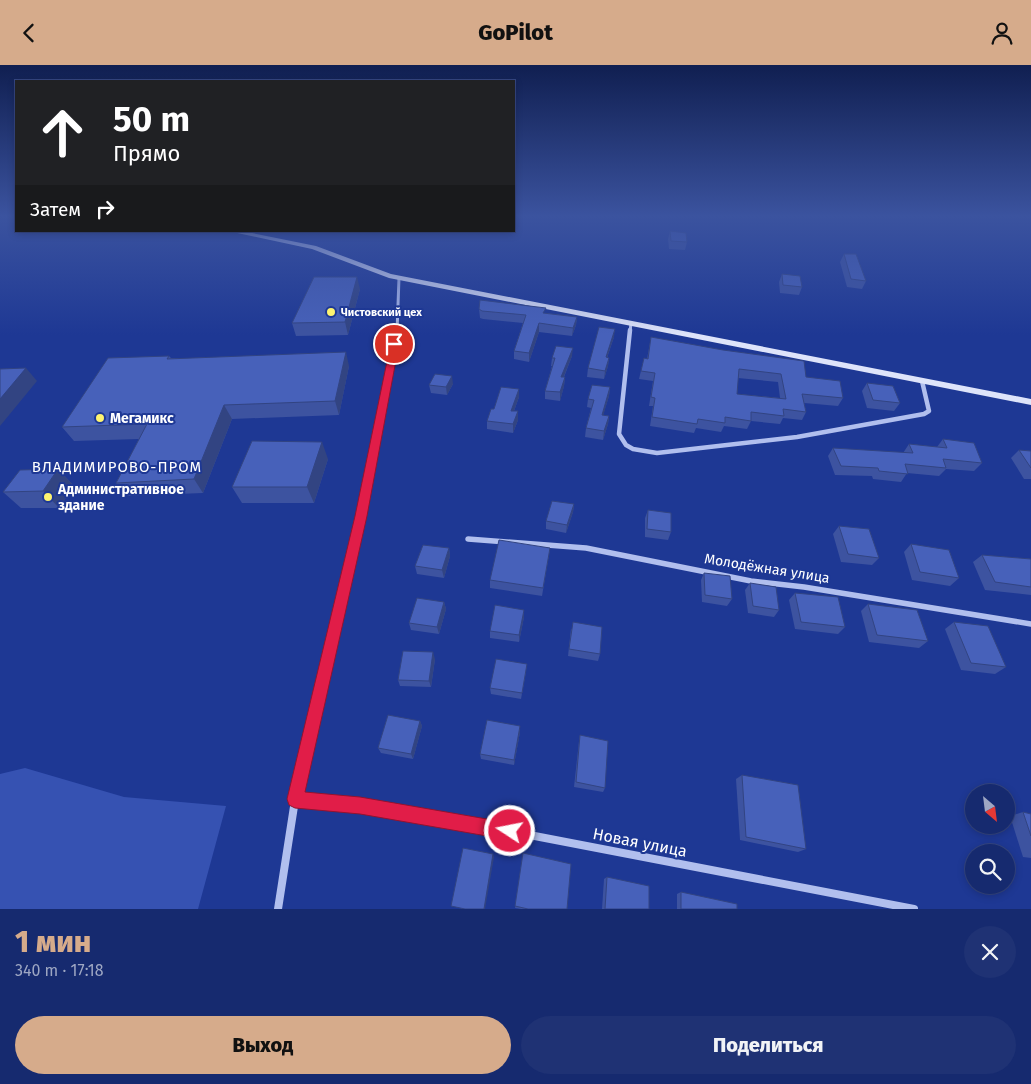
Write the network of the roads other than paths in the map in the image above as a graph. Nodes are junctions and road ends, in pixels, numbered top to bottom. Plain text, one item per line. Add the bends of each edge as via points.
1 (343, 256) edge
2 (399, 278) junction
3 (631, 323) junction
4 (922, 381) junction
5 (1031, 402) edge
6 (468, 539) dead end
7 (1031, 624) edge
8 (295, 799) junction
9 (278, 909) edge
10 (914, 909) edge

1 - 2 street
2 - 3 street
2 - 8 street via 398,325 361,516
3 - 4 street
3 - 4 street via 619,435 632,449 658,453 788,438 924,414 929,411
4 - 5 street
6 - 7 street, Молодёжная улица via 586,548 752,581
8 - 9 street
8 - 10 street, Новая улица via 360,805 472,824

